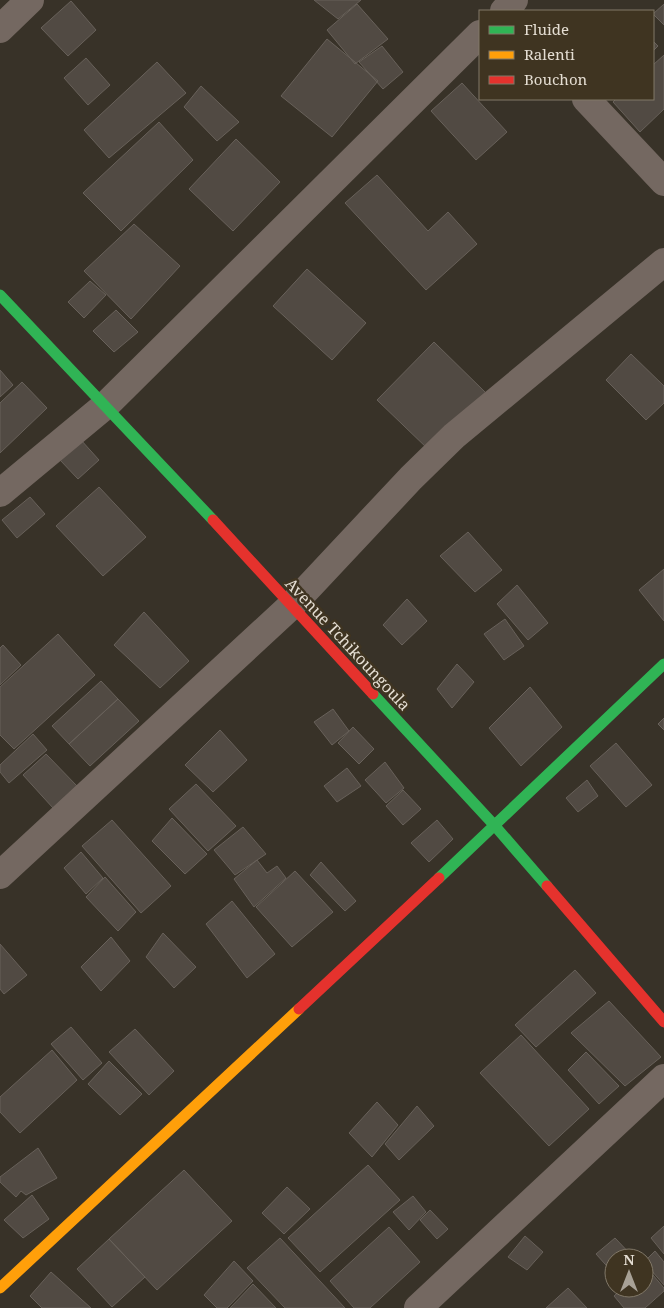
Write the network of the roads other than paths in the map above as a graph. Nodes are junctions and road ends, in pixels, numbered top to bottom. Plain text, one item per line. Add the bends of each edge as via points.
1 (30, 0) edge
2 (514, 0) edge
3 (505, 10) edge
4 (0, 28) edge
5 (479, 35) edge
6 (587, 100) edge
7 (664, 182) edge
8 (664, 262) edge
9 (0, 295) edge
10 (106, 405) junction
11 (0, 493) edge
12 (291, 606) junction
13 (664, 664) edge
14 (495, 826) junction
15 (0, 875) edge
16 (664, 1022) edge
17 (664, 1078) edge
18 (0, 1288) edge
19 (418, 1308) edge

1 - 4 street
2 - 3 street
5 - 10 street
6 - 7 street
8 - 12 street via 454,436
9 - 10 street, Avenue Tchikoungoula
10 - 11 street
10 - 12 street, Avenue Tchikoungoula
12 - 14 street, Avenue Tchikoungoula
12 - 15 street
13 - 14 street
14 - 16 street, Avenue Tchikoungoula
14 - 18 street
17 - 19 street

